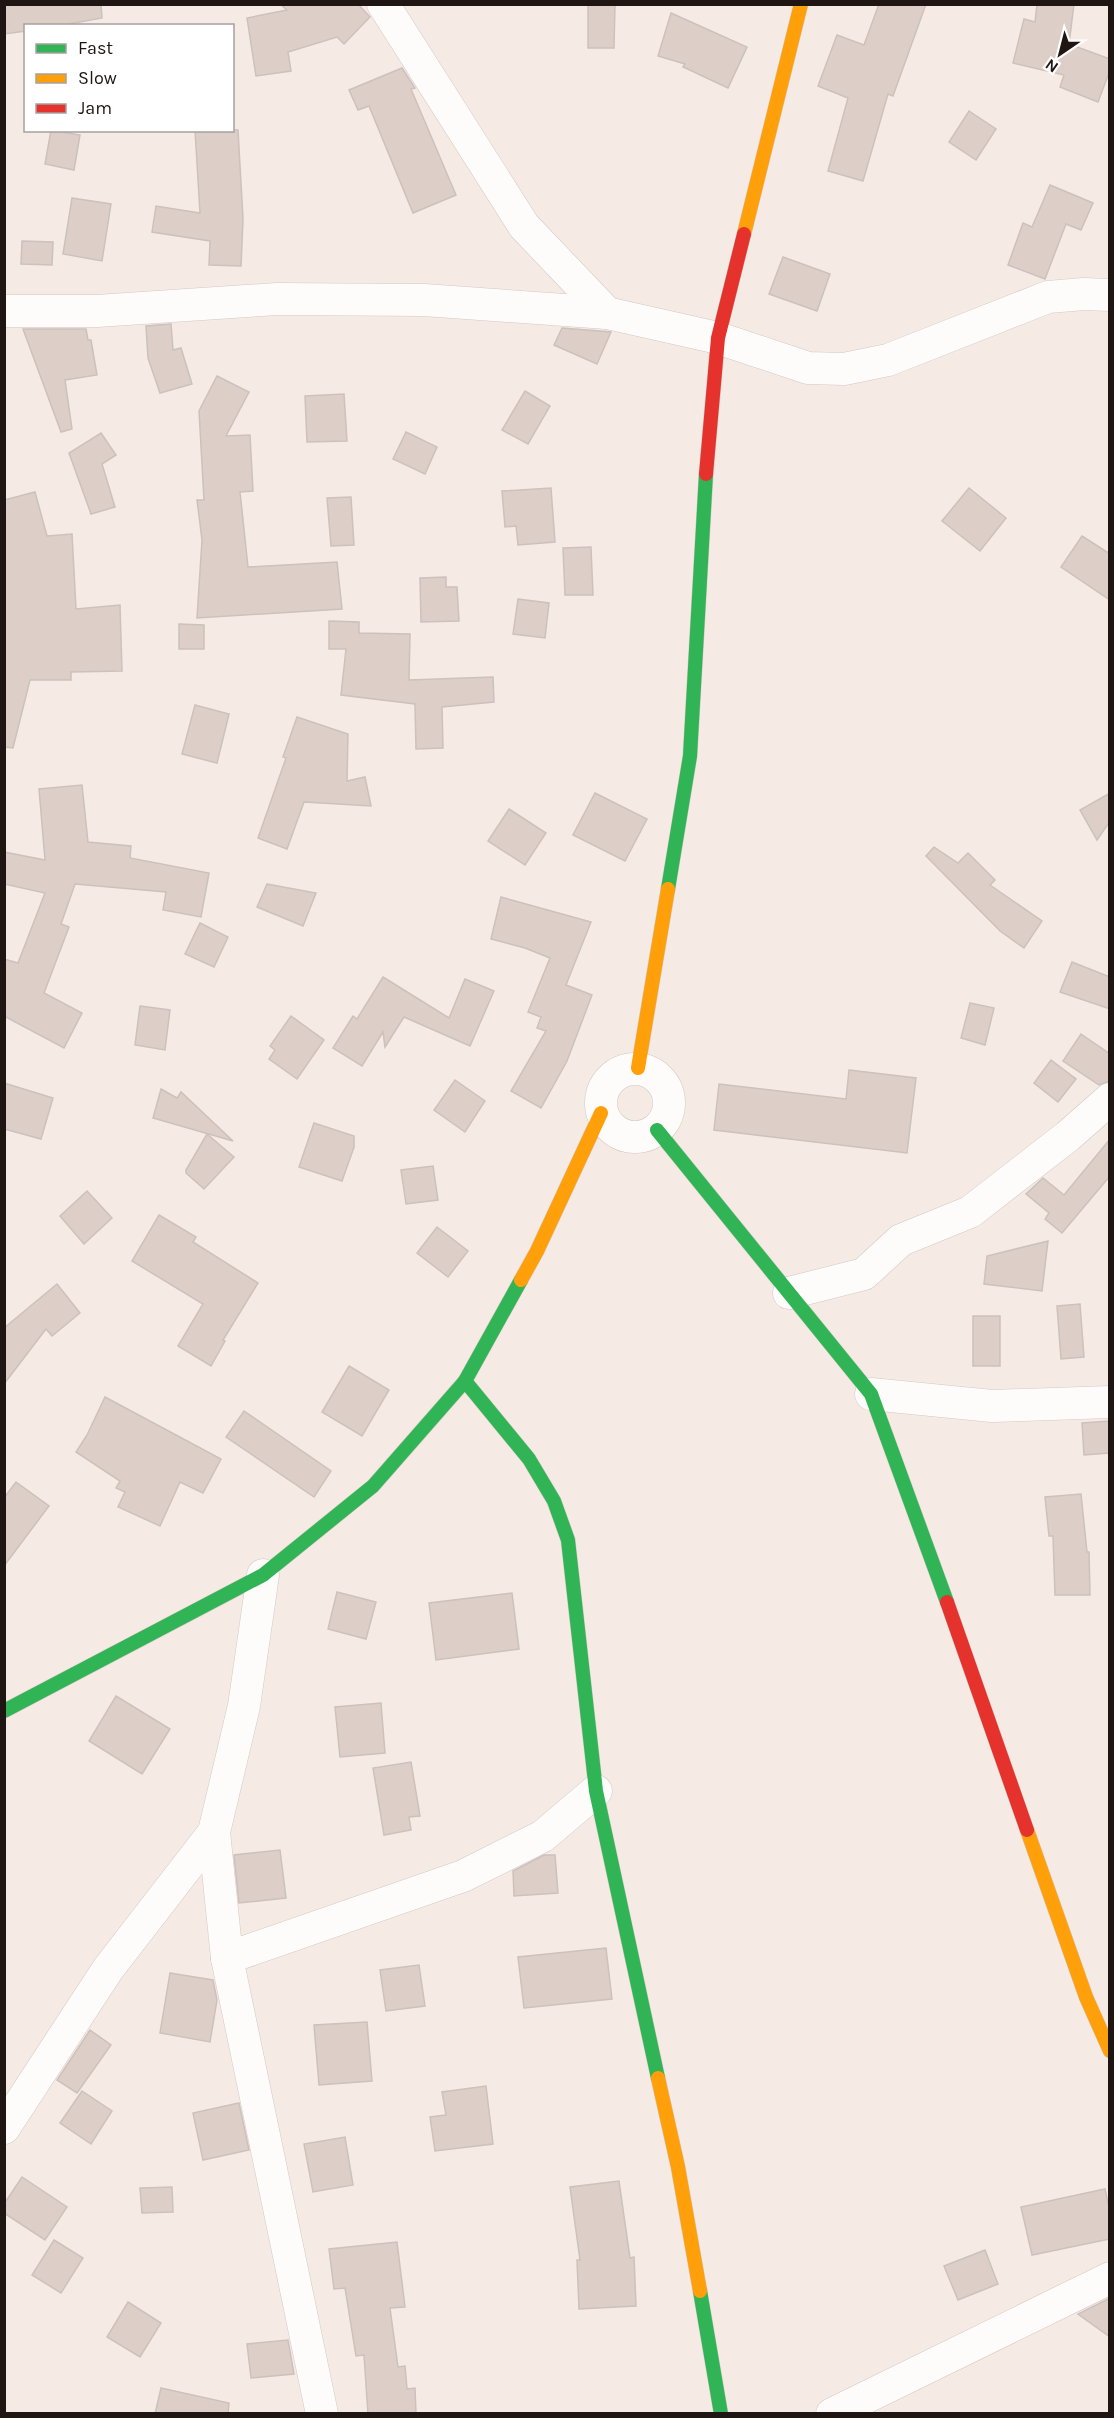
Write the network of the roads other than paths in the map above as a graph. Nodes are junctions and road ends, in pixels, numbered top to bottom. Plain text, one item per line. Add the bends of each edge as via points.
1 (383, 4) edge
2 (801, 4) edge
3 (1110, 295) edge
4 (4, 311) edge
5 (607, 313) junction
6 (718, 338) junction
7 (638, 1068) junction
8 (1110, 1099) edge
9 (601, 1113) junction
10 (657, 1130) junction
11 (789, 1293) junction
12 (465, 1381) junction
13 (871, 1394) junction
14 (1110, 1402) edge
15 (263, 1575) junction
16 (11, 1699) edge
17 (596, 1791) junction
18 (214, 1832) junction
19 (227, 1958) junction
20 (1110, 2051) edge
21 (4, 2128) edge
22 (1110, 2278) edge
23 (322, 2414) edge
24 (721, 2414) edge
25 (832, 2414) edge

1 - 5 street via 524,226
2 - 6 street
3 - 6 street via 1048,297 888,360 844,369 808,368
4 - 5 street via 97,311 276,299 424,300
5 - 6 street
6 - 7 street via 706,467 690,756
7 - 9 street via 624,1070 603,1087
7 - 10 street via 661,1080 668,1093 666,1119
8 - 11 street via 970,1212 901,1240 864,1274
9 - 10 street via 618,1134 645,1136
9 - 12 street via 537,1251
10 - 11 street
11 - 13 street
12 - 15 street via 373,1486
12 - 17 street via 529,1459 554,1501 568,1540
13 - 14 street via 992,1406
13 - 20 street via 1086,1997
15 - 16 street
15 - 18 street via 244,1706
17 - 19 street via 543,1836 463,1876
17 - 24 street via 678,2167
18 - 19 street
18 - 21 street via 108,1969
19 - 23 street
22 - 25 street

